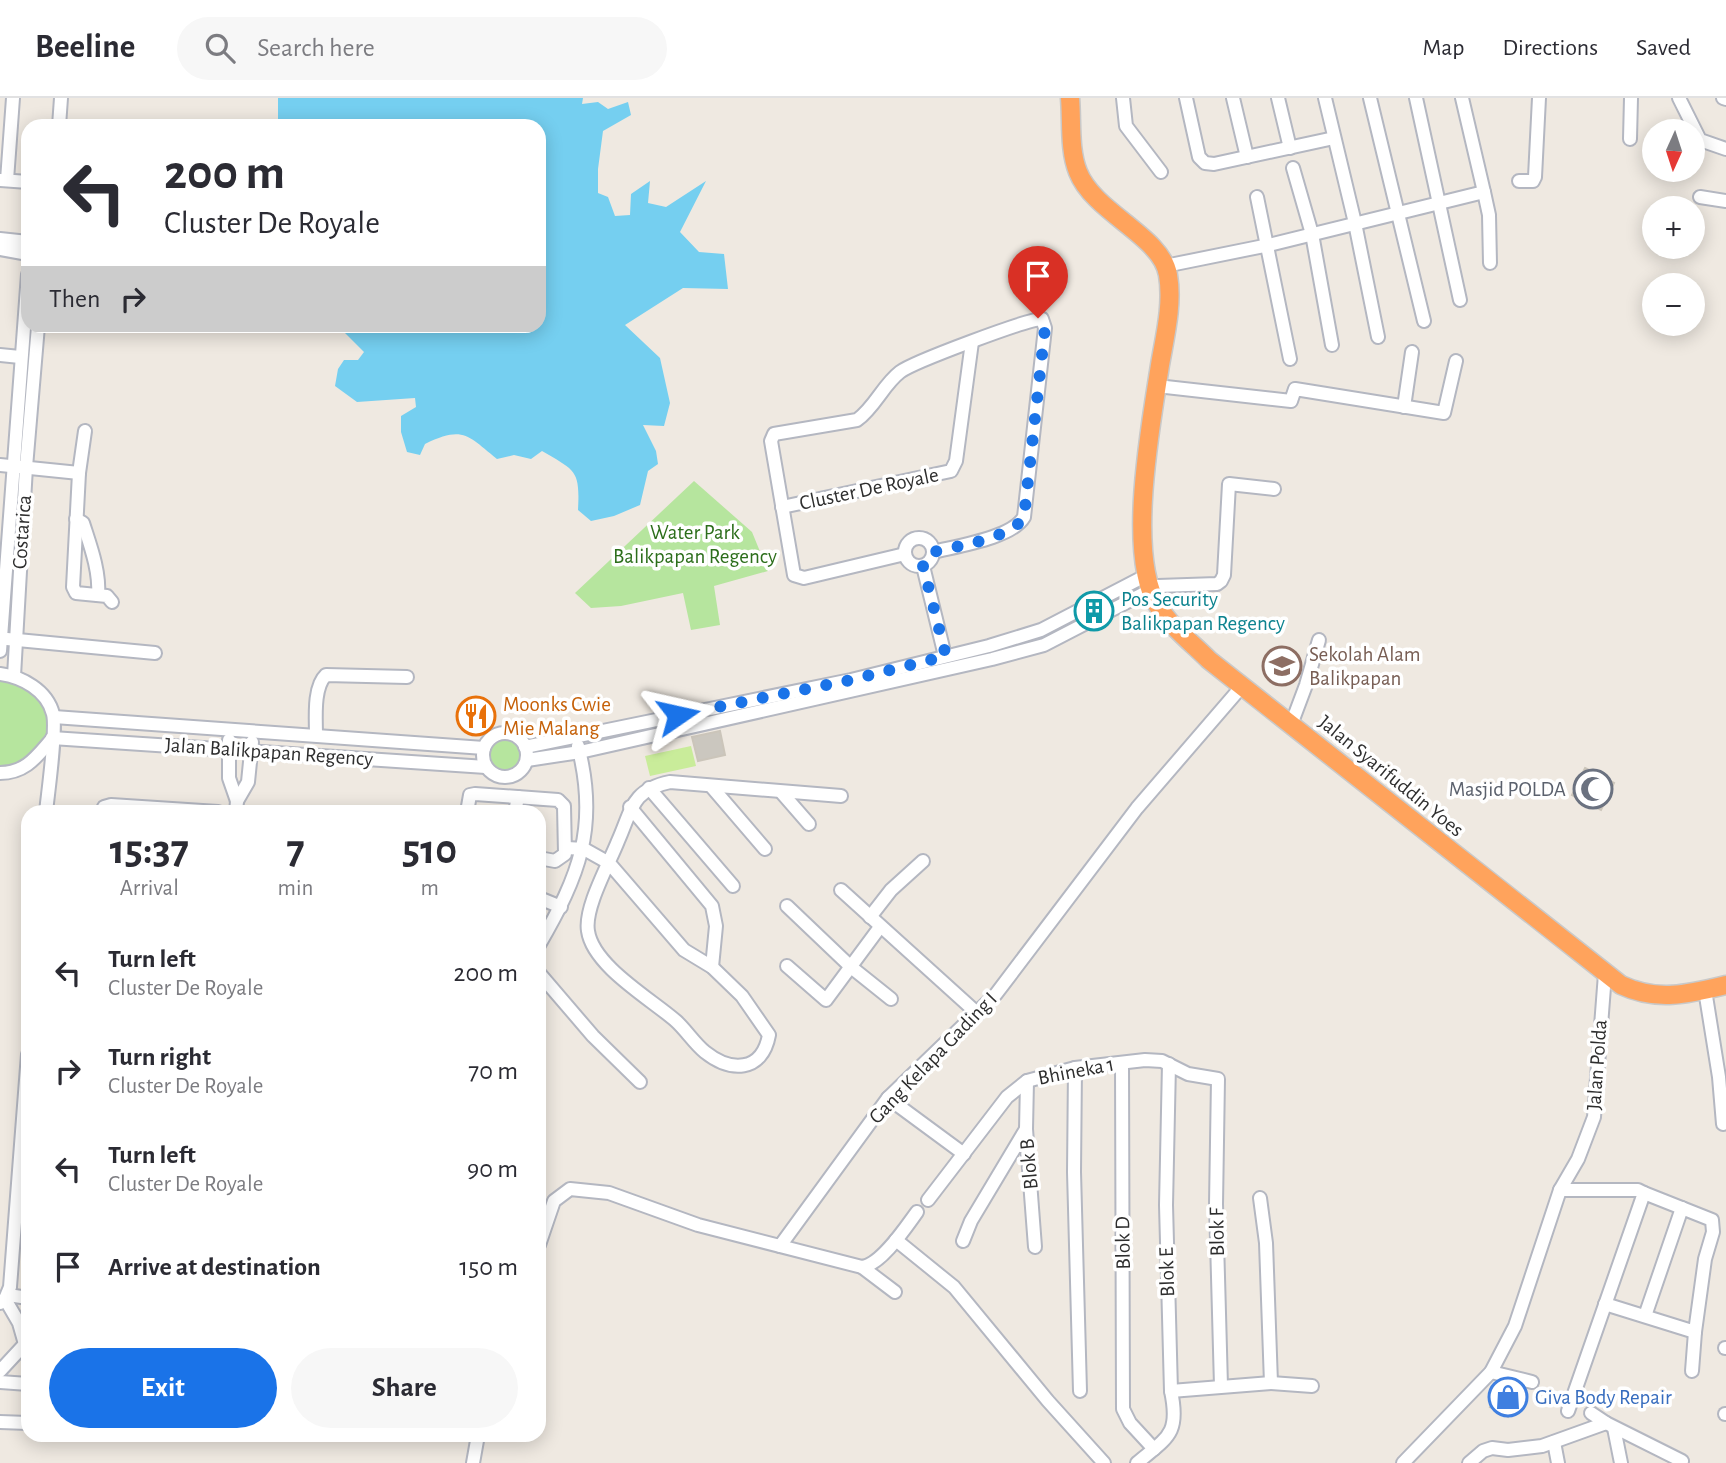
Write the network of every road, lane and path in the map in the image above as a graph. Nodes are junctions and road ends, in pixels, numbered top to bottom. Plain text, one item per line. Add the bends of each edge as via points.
1 (13, 98) edge
2 (61, 98) edge
3 (1070, 98) edge
4 (1123, 98) edge
5 (1186, 98) edge
6 (1233, 98) edge
7 (1278, 98) edge
8 (1325, 98) edge
9 (1370, 98) edge
10 (1416, 98) edge
11 (1462, 98) edge
12 (1539, 98) edge
13 (1631, 98) edge
14 (1679, 98) edge
15 (60, 119) edge
16 (1334, 138) junction
17 (1630, 139) dead end
18 (1290, 148) junction
19 (1726, 149) edge
20 (1247, 157) junction
21 (1293, 168) dead end
22 (1161, 173) dead end
23 (3, 180) edge
24 (21, 181) edge
25 (1519, 181) dead end
26 (1484, 191) junction
27 (1257, 197) dead end
28 (1705, 199) edge
29 (1440, 201) junction
30 (1726, 201) edge
31 (1398, 212) junction
32 (1355, 223) junction
33 (1312, 234) junction
34 (0, 239) edge
35 (21, 241) edge
36 (1269, 245) junction
37 (0, 249) edge
38 (21, 253) edge
39 (1490, 263) dead end
40 (1165, 267) junction
41 (1460, 300) dead end
42 (1424, 321) dead end
43 (22, 333) edge
44 (37, 333) edge
45 (1378, 337) dead end
46 (972, 342) junction
47 (1332, 345) dead end
48 (1412, 352) dead end
49 (0, 355) edge
50 (20, 357) junction
51 (1290, 359) dead end
52 (1456, 361) dead end
53 (1157, 386) junction
54 (1404, 407) junction
55 (85, 431) dead end
56 (6, 465) edge
57 (26, 467) junction
58 (79, 472) junction
59 (1274, 489) dead end
60 (782, 507) junction
61 (76, 519) junction
62 (933, 552) junction
63 (905, 554) junction
64 (923, 566) junction
65 (1148, 583) junction
66 (98, 595) junction
67 (112, 602) dead end
68 (15, 640) junction
69 (1318, 640) dead end
70 (0, 643) edge
71 (155, 653) dead end
72 (986, 654) junction
73 (946, 656) junction
74 (926, 667) junction
75 (0, 674) edge
76 (14, 676) junction
77 (407, 677) dead end
78 (852, 685) junction
79 (1243, 685) junction
80 (54, 716) junction
81 (1291, 725) junction
82 (230, 729) junction
83 (253, 730) junction
84 (316, 735) junction
85 (576, 736) junction
86 (52, 738) junction
87 (229, 748) junction
88 (484, 748) junction
89 (251, 750) junction
90 (580, 752) junction
91 (526, 753) junction
92 (486, 767) junction
93 (0, 773) edge
94 (710, 786) junction
95 (649, 788) junction
96 (782, 793) junction
97 (841, 796) dead end
98 (518, 797) junction
99 (47, 805) edge
100 (236, 805) edge
101 (238, 805) edge
102 (468, 805) edge
103 (516, 805) edge
104 (631, 807) junction
105 (809, 824) dead end
106 (567, 848) junction
107 (584, 849) junction
108 (765, 849) dead end
109 (546, 859) edge
110 (923, 861) dead end
111 (609, 863) junction
112 (733, 886) dead end
113 (841, 890) dead end
114 (546, 901) edge
115 (787, 906) dead end
116 (561, 907) junction
117 (875, 922) junction
118 (546, 933) edge
119 (787, 966) dead end
120 (712, 967) junction
121 (851, 967) junction
122 (1605, 974) junction
123 (546, 981) edge
124 (1726, 985) edge
125 (1705, 990) junction
126 (891, 999) dead end
127 (978, 1014) junction
128 (1122, 1063) junction
129 (1169, 1065) junction
130 (1075, 1068) junction
131 (1218, 1079) joint
132 (1027, 1081) junction
133 (640, 1082) dead end
134 (888, 1098) junction
135 (1723, 1124) dead end
136 (21, 1125) edge
137 (1026, 1129) junction
138 (964, 1154) junction
139 (1560, 1190) junction
140 (1644, 1193) junction
141 (1260, 1198) dead end
142 (928, 1200) dead end
143 (1682, 1208) junction
144 (917, 1212) dead end
145 (546, 1224) edge
146 (896, 1240) junction
147 (963, 1241) dead end
148 (780, 1245) junction
149 (1035, 1247) dead end
150 (866, 1267) junction
151 (895, 1292) dead end
152 (4, 1299) edge
153 (1605, 1304) junction
154 (1645, 1316) junction
155 (21, 1329) edge
156 (1695, 1332) junction
157 (21, 1349) edge
158 (0, 1371) edge
159 (1692, 1371) dead end
160 (1491, 1372) junction
161 (0, 1382) edge
162 (1532, 1382) dead end
163 (1271, 1383) junction
164 (21, 1384) edge
165 (1312, 1385) dead end
166 (1221, 1386) junction
167 (1080, 1391) dead end
168 (1171, 1391) junction
169 (1568, 1411) dead end
170 (1591, 1413) dead end
171 (0, 1422) edge
172 (21, 1423) edge
173 (1610, 1425) junction
174 (1554, 1441) junction
175 (477, 1442) edge
176 (1154, 1449) junction
177 (1509, 1457) edge
178 (1673, 1460) edge
179 (473, 1463) edge
180 (1104, 1463) edge
181 (1137, 1463) edge
182 (1403, 1463) edge
183 (1469, 1463) edge
184 (1558, 1463) edge
185 (1622, 1463) edge

1 - 23 street
2 - 15 street
3 - 40 highway via 1077,171 1095,199 1142,238
4 - 22 street via 1126,126
5 - 20 street via 1199,157 1205,163
6 - 20 street
7 - 18 street
8 - 16 street
9 - 31 street
10 - 29 street
11 - 26 street
12 - 25 street via 1535,177
13 - 17 street
14 - 19 street via 1700,140
16 - 18 street
16 - 32 street
18 - 20 street
21 - 33 street
23 - 24 street
26 - 29 street
26 - 39 street
27 - 36 street
28 - 30 street
29 - 31 street
29 - 41 street
31 - 32 street
31 - 42 street
32 - 33 street
32 - 45 street
33 - 36 street
33 - 47 street
34 - 35 street
36 - 40 street
36 - 51 street
37 - 38 street
40 - 53 highway, Jalan Syarifuddin Yoes via 1168,310
43 - 50 street, Costarica
44 - 57 street, Costarica
46 - 60 street, Cluster De Royale via 903,370 857,420 774,433
46 - 60 street, Cluster De Royale via 951,471
46 - 62 street, Cluster De Royale via 1038,318 1045,323 1024,517 1000,534
48 - 54 street
49 - 50 street
50 - 56 street, Costarica
52 - 54 street via 1444,413
53 - 54 street via 1291,401 1296,390
53 - 65 highway, Jalan Syarifuddin Yoes via 1141,544
55 - 58 street
56 - 57 street
56 - 70 street, Costarica
57 - 58 street
57 - 68 street, Costarica
58 - 61 street
59 - 65 street, Jalan Balikpapan Regency via 1229,484 1221,582
60 - 63 street, Cluster De Royale via 791,570 799,578
61 - 66 street via 83,523 89,542
61 - 66 street via 73,587 76,593
62 - 63 street via 931,544 918,538 910,541
62 - 64 street
63 - 64 street via 911,564
64 - 73 street
65 - 72 street, Jalan Balikpapan Regency
65 - 79 highway, Jalan Syarifuddin Yoes via 1171,623
66 - 67 street
68 - 70 street
68 - 71 street
68 - 76 street, Costarica
69 - 81 street
72 - 73 street, Jalan Balikpapan Regency
72 - 74 street, Jalan Balikpapan Regency
73 - 74 street, Jalan Balikpapan Regency
74 - 78 street, Jalan Balikpapan Regency
75 - 76 street
76 - 80 street via 36,688
77 - 84 street via 321,678
78 - 85 street, Jalan Balikpapan Regency
78 - 90 street, Jalan Balikpapan Regency
79 - 81 highway, Jalan Syarifuddin Yoes
79 - 127 street, Gang Kelapa Gading I via 1137,808
80 - 82 street, Jalan Balikpapan Regency
80 - 86 street
81 - 122 highway, Jalan Syarifuddin Yoes
82 - 83 street, Jalan Balikpapan Regency
82 - 87 street
83 - 84 street, Jalan Balikpapan Regency
83 - 89 street
84 - 88 street, Jalan Balikpapan Regency
85 - 90 street
85 - 91 street, Jalan Balikpapan Regency
86 - 87 street, Jalan Balikpapan Regency
86 - 93 street via 29,765
86 - 99 street
87 - 89 street, Jalan Balikpapan Regency
87 - 100 street via 229,778
88 - 91 street, Jalan Balikpapan Regency via 491,738 504,733 517,737
88 - 92 street
89 - 92 street, Jalan Balikpapan Regency
89 - 101 street via 248,782
90 - 91 street, Jalan Balikpapan Regency
90 - 107 street via 587,822
91 - 92 street, Jalan Balikpapan Regency via 517,774 506,778
94 - 95 street via 670,782
94 - 96 street
94 - 108 street
95 - 104 street
95 - 112 street
96 - 97 street
96 - 105 street
98 - 102 street via 475,794 470,795
98 - 103 street
98 - 106 street via 562,803
104 - 111 street
104 - 120 street via 712,906 716,926
106 - 107 street
106 - 109 street via 555,861
107 - 111 street
107 - 116 street
110 - 117 street via 891,890
111 - 120 street via 684,950
111 - 120 street via 590,910 589,938 623,981 675,1020 705,1052 731,1065 752,1064 769,1035 742,996
113 - 117 street
114 - 116 street
115 - 121 street
116 - 118 street
117 - 121 street
117 - 127 street
119 - 121 street via 826,1000
121 - 126 street
122 - 125 highway, Jalan Syarifuddin Yoes via 1637,993 1654,996
122 - 139 street, Jalan Polda via 1594,1117
123 - 133 street
124 - 125 highway, Jalan Syarifuddin Yoes
125 - 135 street
127 - 134 street, Gang Kelapa Gading I
128 - 129 street, Bhineka 1 via 1144,1060
128 - 130 street, Bhineka 1
128 - 176 street, Blok D via 1124,1409 1130,1423
129 - 131 street, Bhineka 1
129 - 168 street, Blok E via 1166,1205
130 - 132 street, Bhineka 1
130 - 167 street
131 - 166 street, Blok F
132 - 137 street, Blok B
132 - 138 street, Bhineka 1 via 1007,1097
134 - 138 street
134 - 148 street, Gang Kelapa Gading I
136 - 152 street
137 - 147 street
137 - 149 street, Blok B
138 - 142 street, Bhineka 1
139 - 140 street
139 - 160 street, Jalan Polda via 1515,1326
140 - 143 street
140 - 153 street
141 - 163 street
143 - 154 street
143 - 156 street via 1710,1217 1713,1225
144 - 146 street
145 - 148 street via 554,1201 563,1192 578,1189 608,1193 698,1225
146 - 150 street
146 - 180 street via 954,1287
148 - 150 street
150 - 151 street
152 - 155 street
153 - 154 street
153 - 169 street
154 - 156 street
156 - 159 street
157 - 158 street
160 - 162 street
160 - 182 street, Jalan Polda
161 - 164 street
163 - 165 street
163 - 166 street
166 - 168 street
168 - 176 street, Blok E via 1176,1414 1171,1431
170 - 173 street
171 - 172 street
173 - 174 street
173 - 178 street
173 - 185 street
174 - 177 street
174 - 184 street
175 - 179 street
176 - 181 street, Blok E
177 - 183 street via 1492,1448

